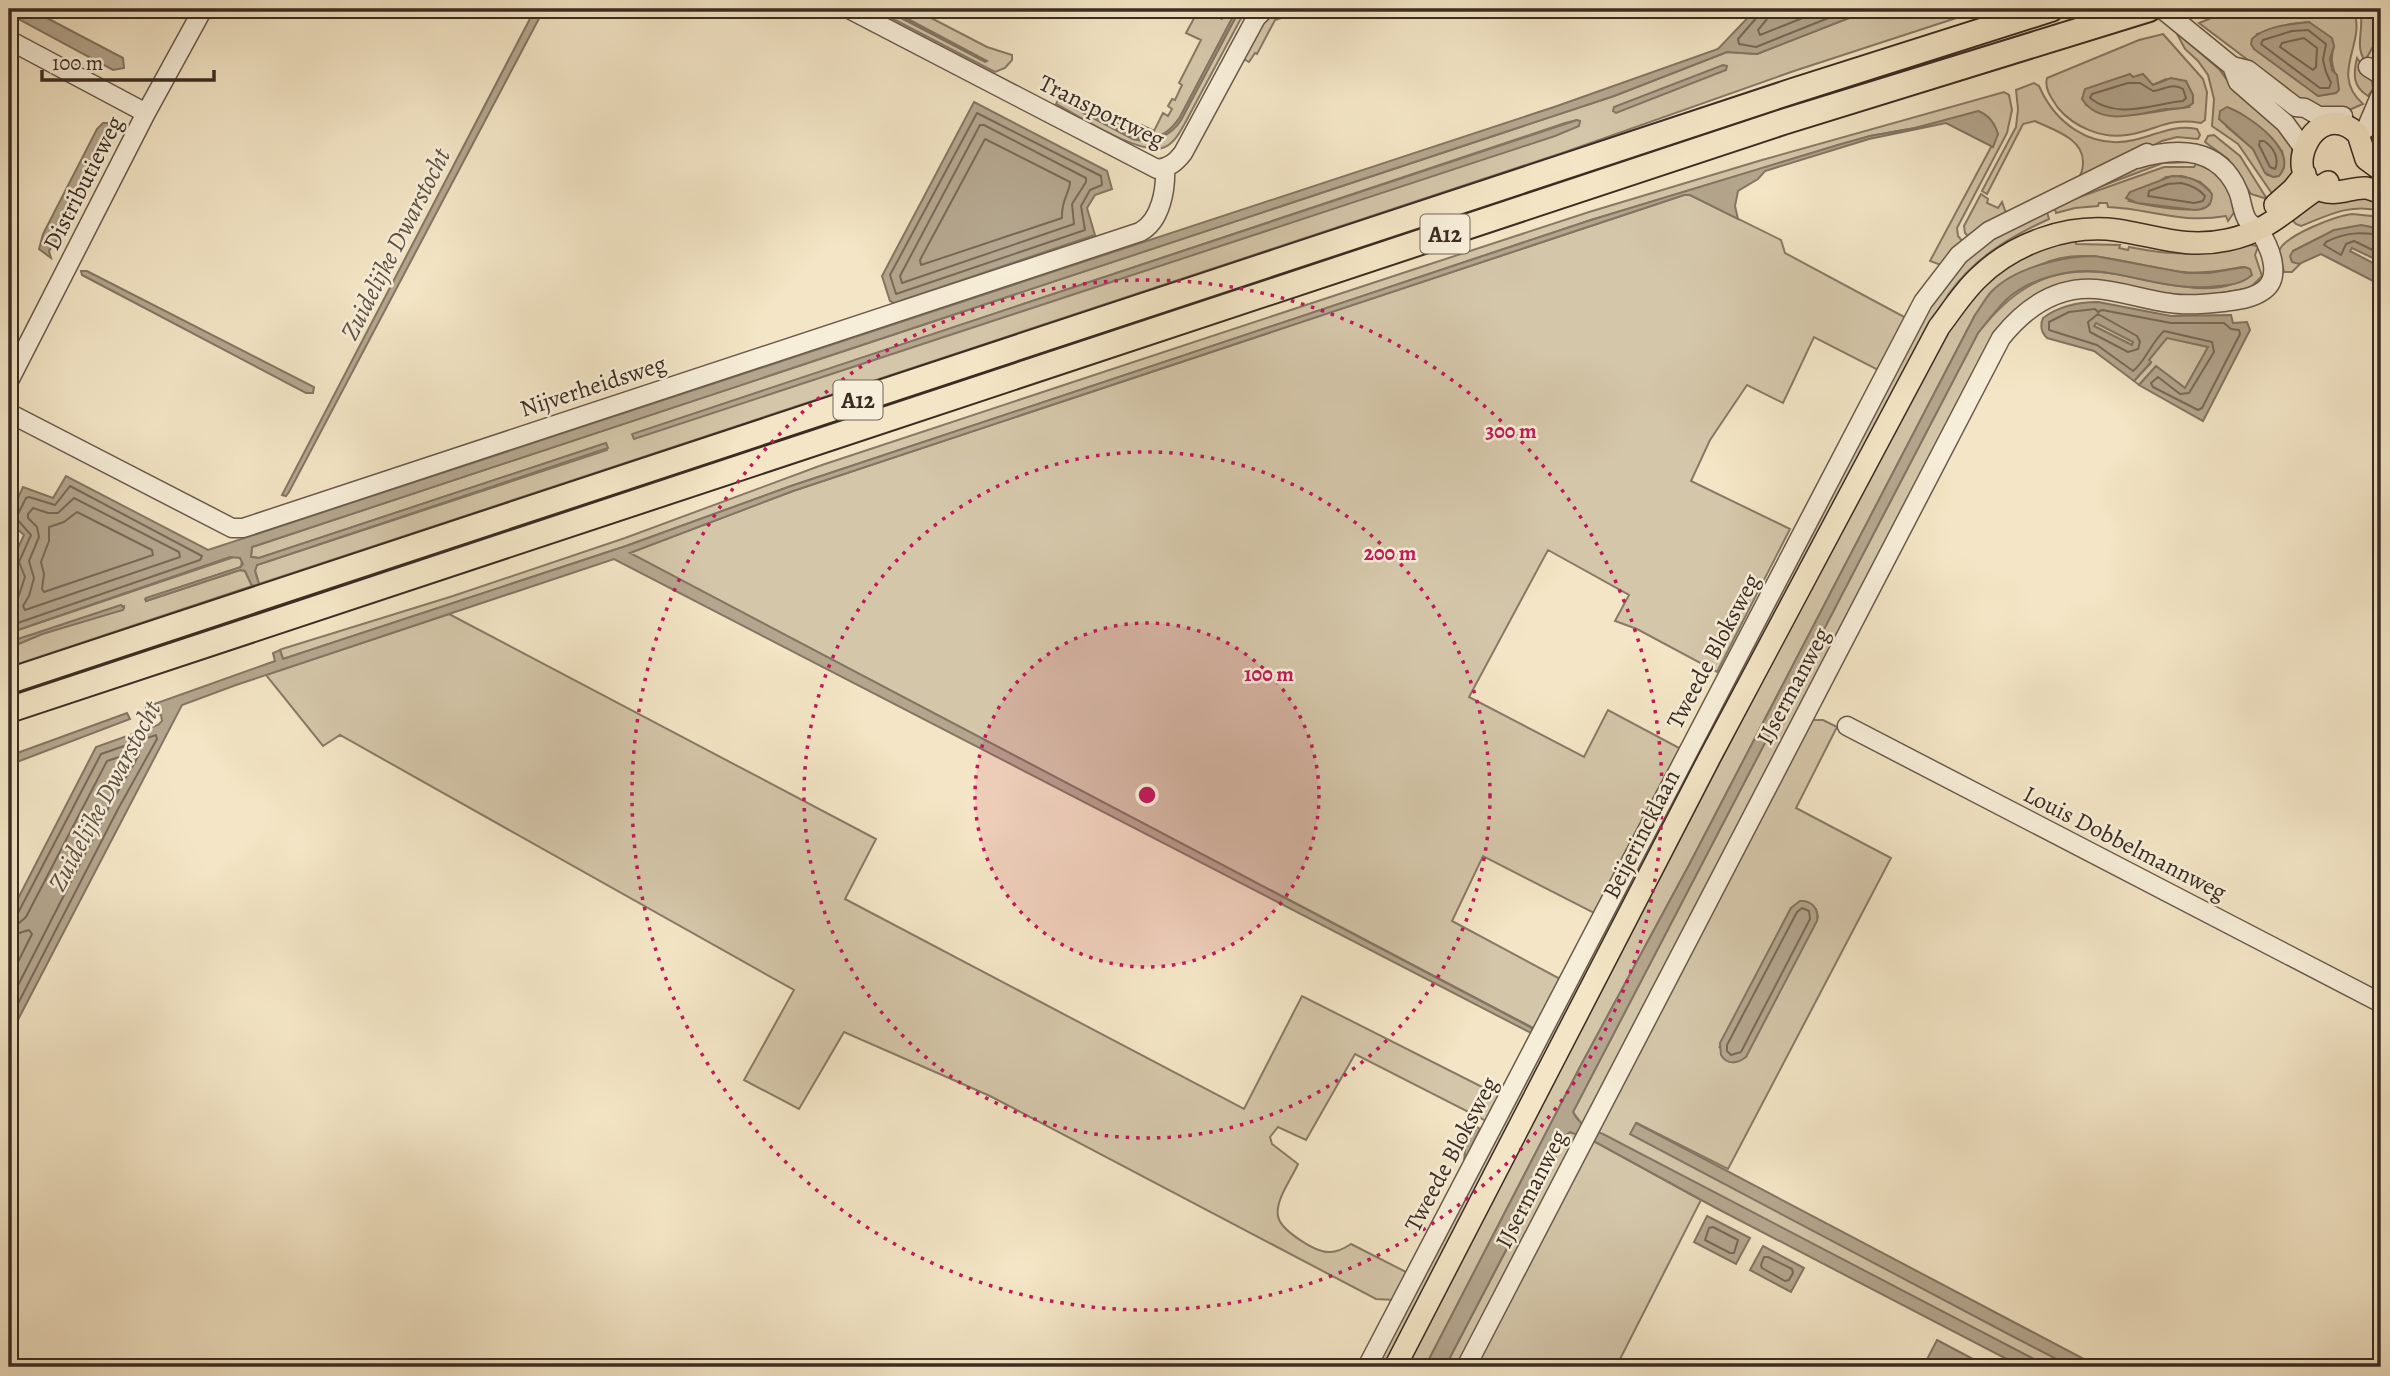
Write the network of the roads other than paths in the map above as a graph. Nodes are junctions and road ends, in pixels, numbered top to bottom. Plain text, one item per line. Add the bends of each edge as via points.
1 (203, 9) edge
2 (849, 9) edge
3 (1265, 9) edge
4 (2051, 9) edge
5 (2150, 9) edge
6 (2162, 9) edge
7 (9, 40) edge
8 (2231, 66) junction
9 (2381, 96) edge
10 (146, 113) junction
11 (2355, 125) junction
12 (2313, 134) junction
13 (1164, 168) junction
14 (2372, 171) edge
15 (2317, 182) junction
16 (2381, 192) edge
17 (2255, 222) junction
18 (9, 381) edge
19 (16, 417) edge
20 (230, 635) junction
21 (9, 681) edge
22 (9, 710) edge
23 (9, 726) edge
24 (1847, 726) dead end
25 (2381, 1003) edge
26 (1367, 1367) edge
27 (1395, 1367) edge
28 (1466, 1367) edge

1 - 10 street, Distributieweg
2 - 13 street, Transportweg via 1148,166
3 - 13 street, Transportweg via 1183,153
4 - 21 highway, A12
5 - 20 highway, A12 via 1783,122
6 - 8 street
7 - 10 street
8 - 12 street via 2238,82 2285,123
8 - 12 street via 2248,70 2296,107
9 - 11 street via 2369,103
10 - 18 street, Distributieweg
11 - 12 main road via 2333,125
11 - 14 main road
12 - 15 main road via 2302,162
13 - 19 street, Nijverheidsweg via 1162,199 1153,219 1140,232 243,528 232,528
14 - 15 main road via 2335,193
14 - 16 main road via 2364,188
15 - 17 main road, Beijerincklaan via 2286,197
17 - 26 street, Tweede Bloksweg via 2232,167 2222,157 2202,145 2167,144 1989,231 1959,256 1923,302
17 - 27 main road, Beijerincklaan via 2190,230 2090,219 2063,222 1998,248 1966,274 1941,314 1939,327 1710,757
17 - 28 street, IJsermanweg via 2273,268 2268,286 2255,295 2206,304 2170,303 2083,289 2048,297 2027,310 2001,338
20 - 22 highway, A12
20 - 23 highway, A12
24 - 25 street, Louis Dobbelmannweg

